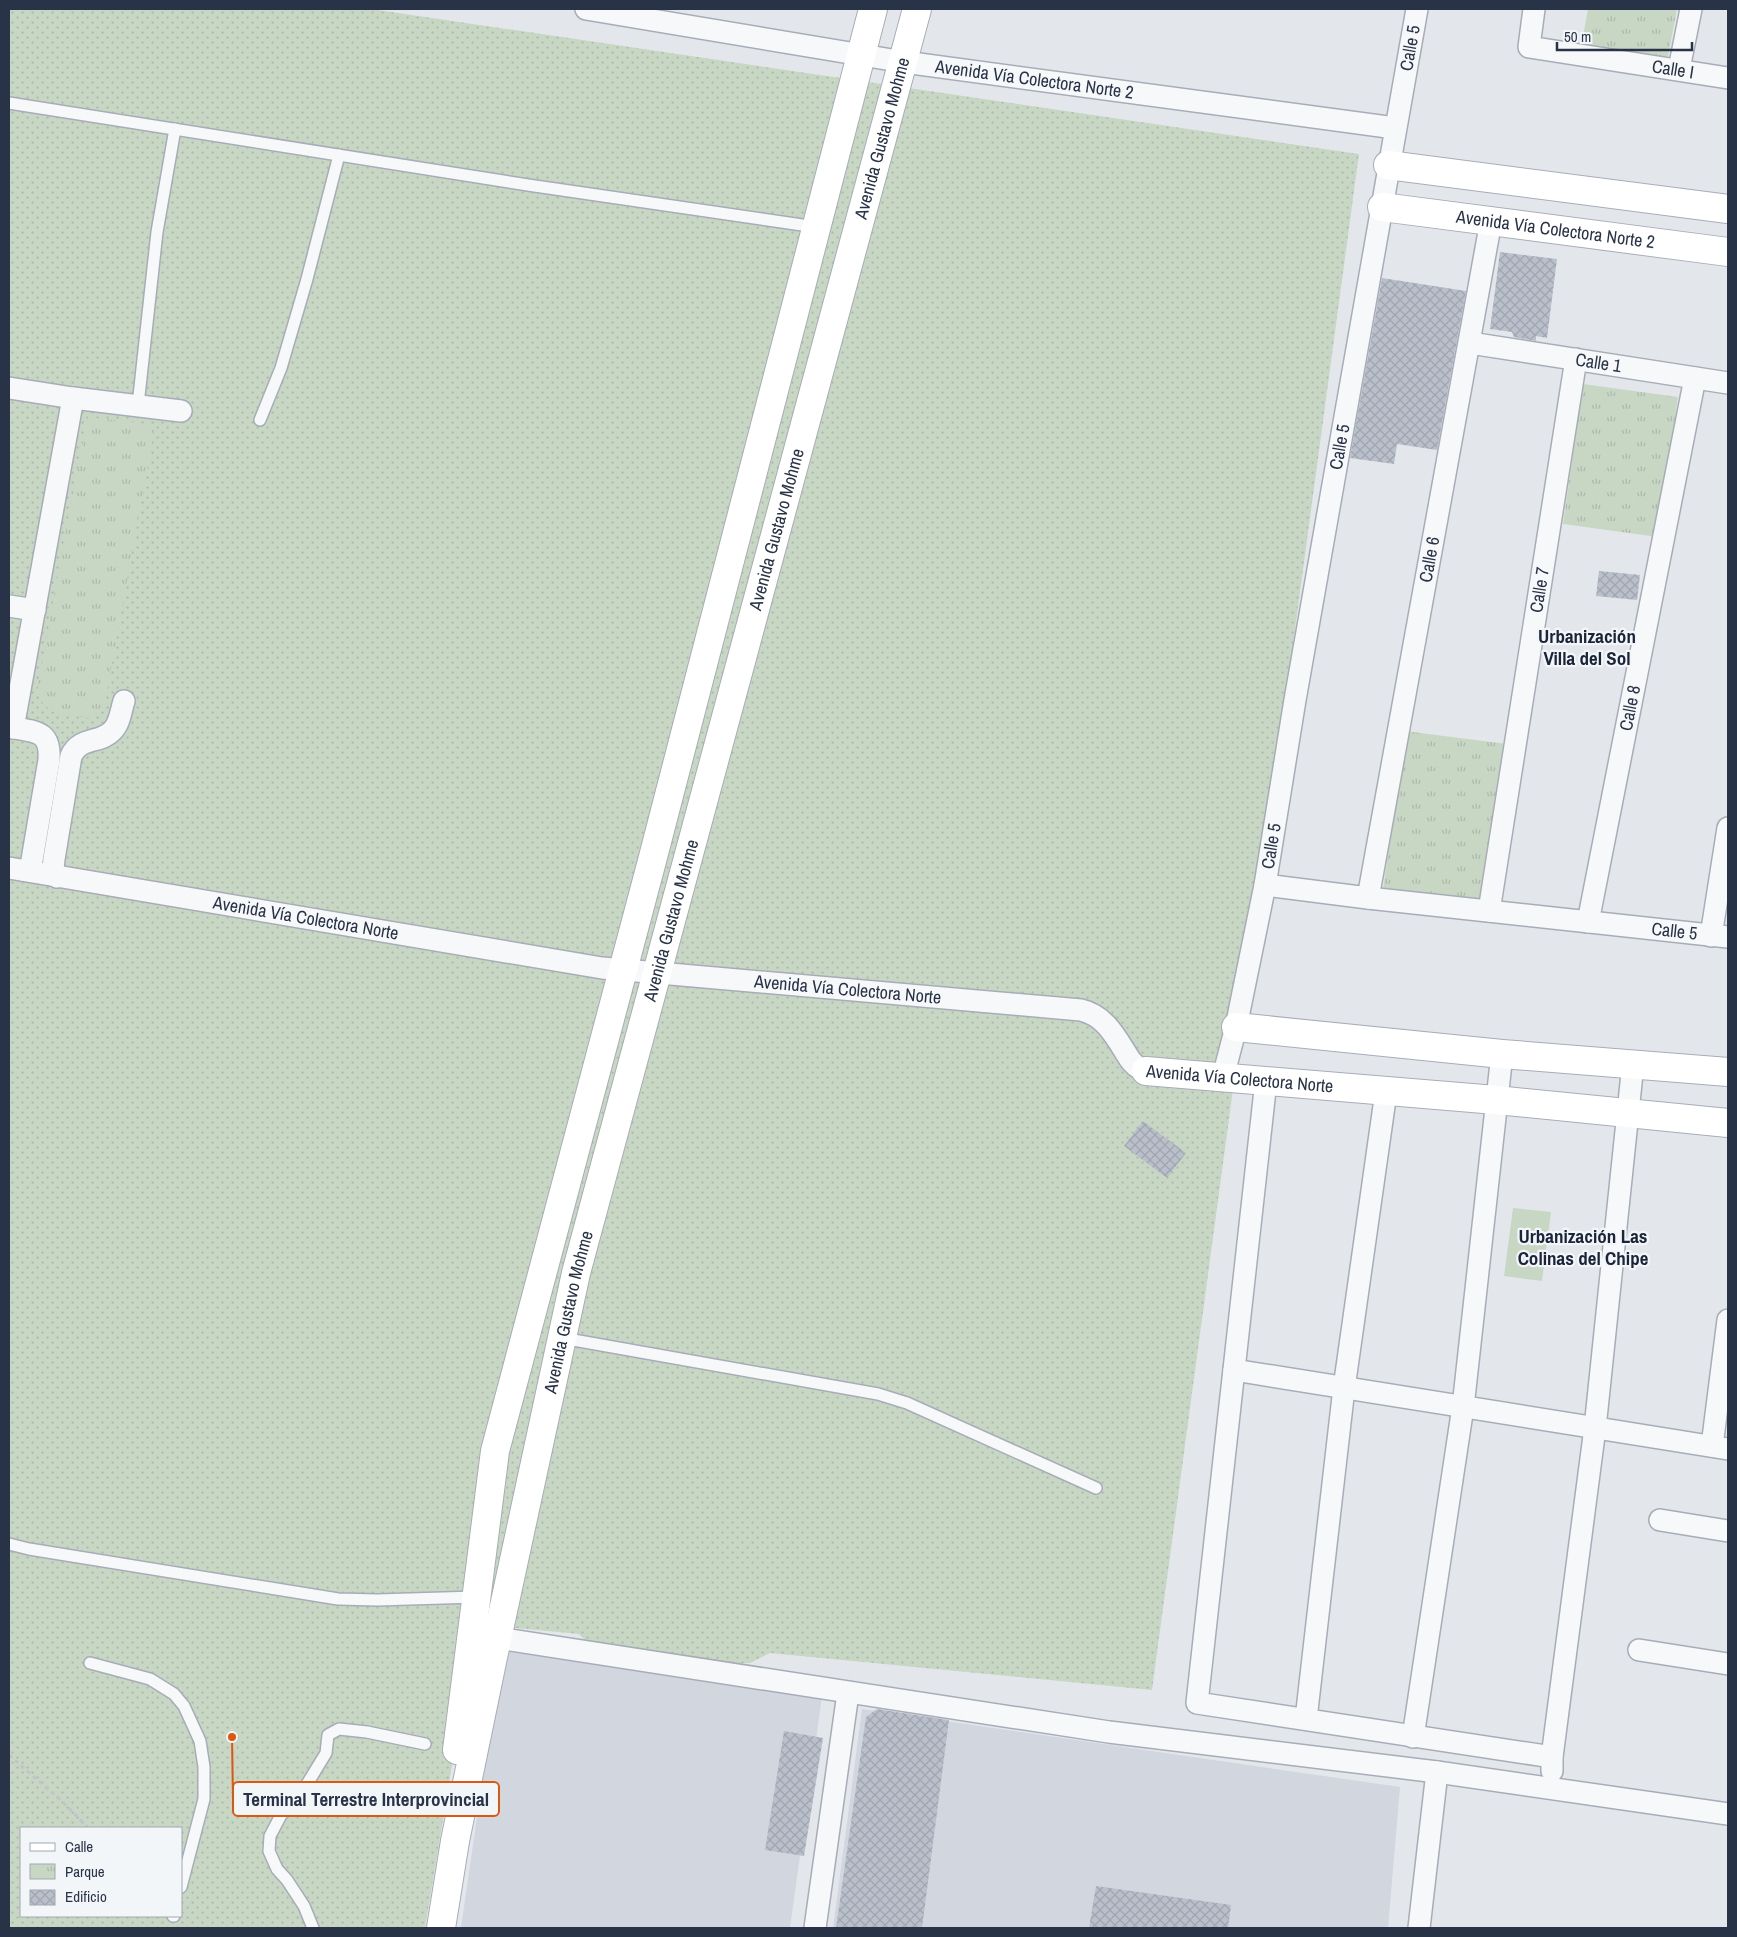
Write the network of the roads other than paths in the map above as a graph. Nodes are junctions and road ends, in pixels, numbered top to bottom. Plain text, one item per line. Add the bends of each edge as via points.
1 (586, 9) edge
2 (873, 9) edge
3 (917, 9) edge
4 (1417, 9) edge
5 (1534, 9) edge
6 (1690, 9) edge
7 (860, 55) junction
8 (904, 62) junction
9 (1679, 69) junction
10 (1728, 78) edge
11 (9, 103) edge
12 (1395, 128) junction
13 (175, 129) junction
14 (339, 154) junction
15 (1388, 165) junction
16 (1382, 207) junction
17 (1728, 209) edge
18 (1491, 221) junction
19 (816, 227) junction
20 (1728, 252) edge
21 (1470, 343) junction
22 (1576, 359) junction
23 (1695, 378) junction
24 (1728, 383) edge
25 (9, 388) edge
26 (73, 398) junction
27 (138, 405) junction
28 (181, 411) dead end
29 (260, 420) dead end
30 (9, 606) edge
31 (35, 610) junction
32 (124, 701) dead end
33 (11, 728) edge
34 (1728, 828) edge
35 (16, 869) edge
36 (57, 877) junction
37 (1265, 885) junction
38 (1368, 898) junction
39 (1489, 911) junction
40 (1588, 922) junction
41 (1720, 936) edge
42 (613, 969) junction
43 (657, 973) junction
44 (1236, 1027) junction
45 (1502, 1054) junction
46 (1633, 1064) junction
47 (1146, 1071) joint
48 (1728, 1072) edge
49 (1223, 1077) junction
50 (1266, 1081) junction
51 (1386, 1092) junction
52 (1496, 1100) junction
53 (1627, 1114) junction
54 (1728, 1123) edge
55 (1728, 1320) edge
56 (562, 1338) junction
57 (1234, 1370) junction
58 (1344, 1388) junction
59 (1463, 1407) junction
60 (1595, 1428) junction
61 (1720, 1447) edge
62 (1096, 1488) dead end
63 (1660, 1520) dead end
64 (1728, 1531) edge
65 (9, 1544) edge
66 (476, 1597) junction
67 (497, 1638) junction
68 (1639, 1650) dead end
69 (90, 1663) dead end
70 (1728, 1664) edge
71 (848, 1693) junction
72 (1306, 1719) junction
73 (1413, 1737) junction
74 (425, 1744) dead end
75 (1552, 1757) junction
76 (1437, 1772) junction
77 (1552, 1788) junction
78 (1728, 1814) edge
79 (455, 1841) junction
80 (182, 1883) edge
81 (313, 1928) edge
82 (441, 1928) edge
83 (815, 1928) edge
84 (1419, 1928) edge

1 - 7 street, Avenida Vía Colectora Norte 2
2 - 7 street, Avenida Gustavo Mohme
3 - 8 street, Avenida Gustavo Mohme
4 - 12 street, Calle 5
5 - 9 street, Calle I via 1529,47
6 - 9 street
7 - 8 street, Avenida Vía Colectora Norte 2
7 - 19 street, Avenida Gustavo Mohme
8 - 12 street, Avenida Vía Colectora Norte 2
8 - 43 street, Avenida Gustavo Mohme
9 - 10 street, Calle I
11 - 13 lane
12 - 15 street, Calle 5
13 - 14 lane
13 - 27 lane via 157,232
14 - 19 lane
14 - 29 lane via 284,359
15 - 16 street, Calle 5
15 - 17 street
16 - 18 street, Avenida Vía Colectora Norte 2
16 - 37 street, Calle 5
18 - 20 street, Avenida Vía Colectora Norte 2
18 - 21 street, Calle 6
19 - 42 street, Avenida Gustavo Mohme
21 - 22 street, Calle 1
21 - 38 street, Calle 6
22 - 23 street, Calle 1
22 - 39 street, Calle 7
23 - 24 street, Calle 1
23 - 40 street, Calle 8
25 - 26 street
26 - 27 street
26 - 31 street
27 - 28 street
30 - 31 street
31 - 33 street
32 - 36 street via 118,725 113,731 84,742 75,748 71,756 54,859 53,870
33 - 35 street via 41,734 50,747 31,866 28,870
34 - 41 street
35 - 36 street, Avenida Vía Colectora Norte
36 - 42 street, Avenida Vía Colectora Norte
37 - 38 street, Calle 5
37 - 44 street, Calle 5
38 - 39 street, Calle 5
39 - 40 street, Calle 5
40 - 41 street, Calle 5
42 - 43 street, Avenida Vía Colectora Norte
42 - 66 street, Avenida Gustavo Mohme via 495,1450
43 - 47 street, Avenida Vía Colectora Norte via 1081,1010 1106,1023 1131,1061
43 - 56 street, Avenida Gustavo Mohme via 576,1273
44 - 45 street
44 - 49 street, Calle 5
45 - 46 street
45 - 52 street
46 - 48 street
46 - 53 street
47 - 49 street, Avenida Vía Colectora Norte
49 - 50 street, Avenida Vía Colectora Norte
50 - 51 street, Avenida Vía Colectora Norte
50 - 57 street
51 - 52 street, Avenida Vía Colectora Norte
51 - 58 street
52 - 53 street, Avenida Vía Colectora Norte
52 - 59 street
53 - 54 street, Avenida Vía Colectora Norte
53 - 60 street
55 - 61 street
56 - 62 lane via 878,1394 915,1407
56 - 67 street, Avenida Gustavo Mohme
57 - 58 street
57 - 72 street via 1197,1703
58 - 59 street
58 - 72 street
59 - 60 street
59 - 73 street
60 - 61 street
60 - 75 street
63 - 64 street
65 - 66 lane via 338,1599
66 - 79 street, Avenida Gustavo Mohme via 456,1758
67 - 71 street
67 - 79 street, Avenida Gustavo Mohme
68 - 70 street
69 - 80 lane via 150,1679 174,1694 184,1706 200,1741 204,1799
71 - 76 street via 1109,1732
71 - 83 street
72 - 73 street
73 - 75 street
74 - 81 lane via 339,1729 328,1735 326,1753 301,1794 281,1815 270,1836 269,1851 277,1869 304,1906
75 - 77 street
76 - 77 street
76 - 84 street
77 - 78 street
79 - 82 street, Avenida Gustavo Mohme

